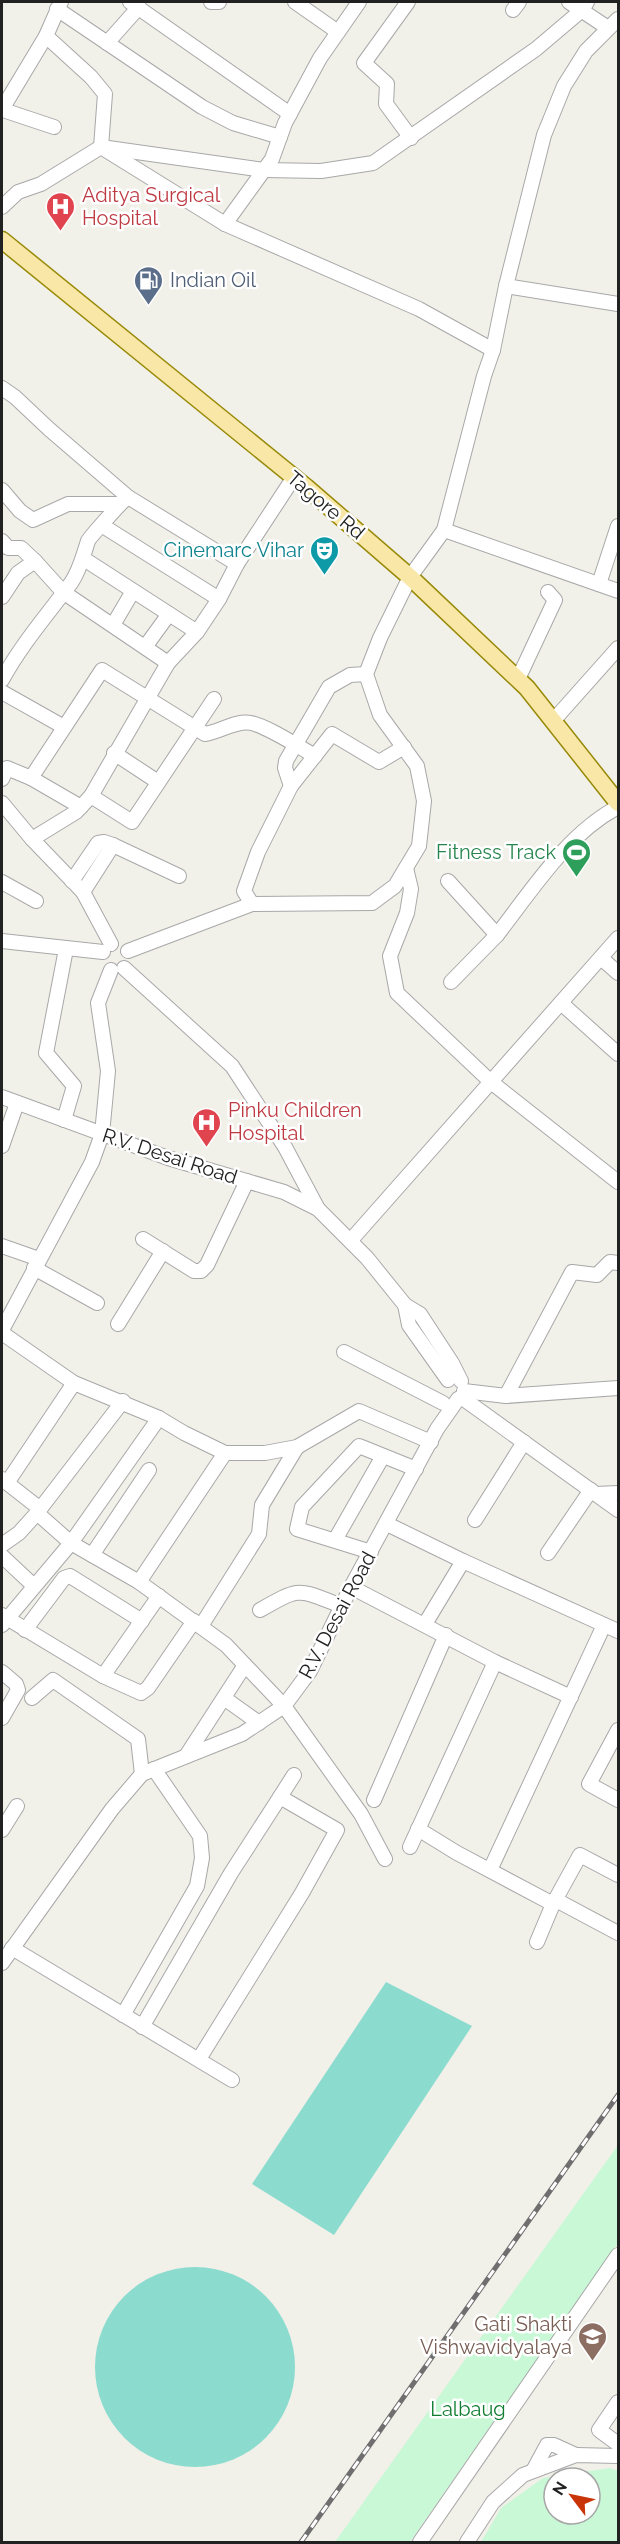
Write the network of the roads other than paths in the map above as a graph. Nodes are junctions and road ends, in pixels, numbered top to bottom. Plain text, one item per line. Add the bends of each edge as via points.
1 (211, 2) edge
2 (219, 2) edge
3 (295, 2) edge
4 (359, 2) edge
5 (408, 2) edge
6 (569, 2) edge
7 (135, 4) edge
8 (59, 5) edge
9 (584, 6) edge
10 (613, 23) edge
11 (338, 32) junction
12 (46, 36) junction
13 (107, 43) junction
14 (290, 114) junction
15 (54, 127) dead end
16 (280, 137) junction
17 (411, 138) junction
18 (101, 147) junction
19 (264, 170) junction
20 (2, 207) edge
21 (225, 224) junction
22 (2, 240) edge
23 (506, 286) junction
24 (618, 304) edge
25 (493, 350) junction
26 (2, 388) edge
27 (294, 477) junction
28 (2, 490) edge
29 (123, 500) junction
30 (103, 526) junction
31 (618, 526) edge
32 (444, 530) junction
33 (2, 541) edge
34 (84, 559) junction
35 (35, 561) junction
36 (237, 564) junction
37 (410, 577) junction
38 (599, 584) junction
39 (133, 591) junction
40 (618, 591) edge
41 (63, 592) junction
42 (548, 592) dead end
43 (2, 597) edge
44 (219, 600) junction
45 (169, 614) junction
46 (112, 625) junction
47 (197, 632) junction
48 (145, 647) junction
49 (618, 648) edge
50 (7, 657) edge
51 (168, 663) junction
52 (366, 674) junction
53 (518, 679) junction
54 (2, 680) edge
55 (2, 692) edge
56 (148, 697) junction
57 (214, 699) dead end
58 (553, 721) junction
59 (64, 727) junction
60 (194, 729) junction
61 (295, 745) junction
62 (404, 747) junction
63 (114, 753) junction
64 (315, 756) junction
65 (31, 778) junction
66 (2, 779) edge
67 (158, 782) junction
68 (291, 786) junction
69 (86, 801) junction
70 (2, 803) edge
71 (618, 805) edge
72 (32, 839) junction
73 (113, 845) junction
74 (406, 868) junction
75 (178, 876) dead end
76 (72, 880) junction
77 (448, 881) dead end
78 (2, 882) edge
79 (83, 892) junction
80 (36, 901) dead end
81 (252, 904) junction
82 (497, 936) junction
83 (618, 938) edge
84 (2, 941) edge
85 (107, 948) junction
86 (66, 949) junction
87 (128, 951) junction
88 (601, 958) junction
89 (118, 969) junction
90 (618, 972) edge
91 (451, 982) dead end
92 (561, 1003) junction
93 (618, 1054) edge
94 (491, 1082) junction
95 (2, 1097) edge
96 (17, 1102) junction
97 (64, 1120) junction
98 (102, 1134) junction
99 (2, 1146) edge
100 (247, 1181) junction
101 (618, 1182) edge
102 (318, 1209) junction
103 (143, 1239) dead end
104 (351, 1240) junction
105 (2, 1246) edge
106 (162, 1251) junction
107 (618, 1263) edge
108 (37, 1264) junction
109 (97, 1303) dead end
110 (118, 1324) dead end
111 (2, 1332) edge
112 (344, 1352) dead end
113 (74, 1383) junction
114 (618, 1388) edge
115 (454, 1392) junction
116 (506, 1396) junction
117 (123, 1401) junction
118 (159, 1418) junction
119 (431, 1442) junction
120 (524, 1442) junction
121 (297, 1447) junction
122 (225, 1453) junction
123 (383, 1456) junction
124 (417, 1469) junction
125 (149, 1470) dead end
126 (4, 1481) edge
127 (593, 1492) junction
128 (618, 1493) edge
129 (618, 1510) edge
130 (38, 1511) junction
131 (475, 1520) dead end
132 (387, 1524) junction
133 (335, 1540) junction
134 (71, 1543) junction
135 (2, 1545) edge
136 (371, 1552) junction
137 (548, 1553) dead end
138 (92, 1555) junction
139 (2, 1556) edge
140 (463, 1561) junction
141 (140, 1582) junction
142 (34, 1586) junction
143 (351, 1587) junction
144 (159, 1596) junction
145 (342, 1606) junction
146 (260, 1610) dead end
147 (3, 1620) edge
148 (142, 1621) junction
149 (197, 1624) junction
150 (425, 1624) junction
151 (604, 1625) junction
152 (25, 1630) junction
153 (618, 1631) edge
154 (446, 1635) junction
155 (495, 1662) junction
156 (245, 1665) junction
157 (103, 1676) junction
158 (5, 1679) edge
159 (571, 1697) junction
160 (32, 1698) dead end
161 (224, 1698) junction
162 (284, 1706) junction
163 (2, 1718) edge
164 (259, 1723) junction
165 (618, 1730) edge
166 (186, 1756) junction
167 (148, 1772) junction
168 (294, 1774) dead end
169 (280, 1797) junction
170 (374, 1800) dead end
171 (618, 1800) edge
172 (17, 1806) dead end
173 (418, 1829) junction
174 (2, 1830) edge
175 (410, 1847) dead end
176 (385, 1859) dead end
177 (490, 1870) junction
178 (618, 1875) edge
179 (555, 1902) junction
180 (618, 1933) edge
181 (537, 1942) dead end
182 (12, 1948) junction
183 (2, 1963) edge
184 (123, 2015) junction
185 (142, 2026) junction
186 (199, 2059) junction
187 (232, 2080) dead end
188 (618, 2255) edge
189 (537, 2374) junction
190 (618, 2402) edge
191 (618, 2444) edge
192 (618, 2456) edge
193 (414, 2542) edge
194 (420, 2542) edge
195 (467, 2542) edge

1 - 2 street
3 - 11 street
4 - 11 street
5 - 17 street via 364,63 387,84 386,104
6 - 9 street
7 - 13 street
7 - 14 street
8 - 12 street
8 - 13 street
9 - 10 street
9 - 17 street via 536,49
10 - 23 street via 586,51 564,86 544,135
11 - 14 street
12 - 15 street via 4,106 6,111
12 - 18 street via 105,94
13 - 16 street via 202,107 233,123
14 - 16 street
16 - 19 street
17 - 19 street via 373,163 321,171
18 - 19 street
18 - 20 street via 41,184 18,192
18 - 21 street
19 - 21 street
21 - 25 street via 419,309
22 - 27 main road, Tagore Rd
23 - 24 street
23 - 25 street
25 - 32 street
26 - 29 street
27 - 36 street
27 - 37 main road, Tagore Rd
28 - 29 street via 33,520 68,504
29 - 30 street
29 - 36 street
30 - 34 street via 89,538
30 - 44 street
31 - 38 street
32 - 37 street
32 - 38 street
33 - 35 street via 8,548 21,548
34 - 39 street
34 - 41 street
35 - 41 street
35 - 43 street via 18,573
36 - 44 street
37 - 52 street
37 - 53 main road, Tagore Rd
38 - 40 street
39 - 45 street
39 - 46 street
41 - 46 street
41 - 50 street
42 - 53 street via 555,600
44 - 47 street
45 - 47 street
45 - 48 street
46 - 48 street
47 - 51 street
48 - 51 street
49 - 58 street
50 - 54 street
51 - 56 street
52 - 61 street via 350,675 329,687
52 - 62 street via 380,715
53 - 58 main road, Tagore Rd
55 - 59 street
56 - 59 street via 102,670
56 - 60 street
56 - 63 street
57 - 60 street
58 - 71 main road, Tagore Rd
59 - 65 street
60 - 61 street via 205,734 250,723
60 - 67 street
61 - 64 street
61 - 68 street via 285,768
62 - 64 street via 379,762 332,734
62 - 74 street via 417,765 424,801 419,846
63 - 67 street
63 - 69 street
64 - 68 street
65 - 66 street via 7,768
65 - 69 street
67 - 69 street via 132,822
68 - 81 street via 258,852 244,891
69 - 72 street via 76,812
70 - 72 street
71 - 82 street via 571,843
72 - 76 street
73 - 75 street
73 - 76 street via 98,843
73 - 79 street
74 - 81 street via 395,886 372,903
74 - 94 street via 411,889 407,913 390,956 397,993
76 - 79 street
77 - 82 street
78 - 80 street
79 - 85 street
81 - 87 street
82 - 91 street
83 - 88 street
84 - 86 street
85 - 86 street
85 - 87 street via 122,945
85 - 89 street via 102,961
86 - 97 street via 46,1053 74,1086
87 - 89 street via 129,960
88 - 90 street
88 - 92 street
89 - 98 street via 98,1003 108,1071
89 - 102 street via 232,1066 285,1147
92 - 93 street
92 - 94 street
94 - 101 street
94 - 104 street
95 - 96 street, R.V. Desai Road
96 - 97 street, R.V. Desai Road
96 - 99 street
97 - 98 street, R.V. Desai Road
98 - 100 street, R.V. Desai Road
98 - 108 street via 92,1162
100 - 102 street, R.V. Desai Road via 284,1192
100 - 106 street via 204,1269 194,1271
102 - 104 street, R.V. Desai Road
103 - 106 street
104 - 115 street, R.V. Desai Road via 405,1305 420,1314 452,1363
105 - 108 street
106 - 110 street
107 - 116 street via 610,1262 597,1275 572,1272
108 - 109 street
108 - 111 street
111 - 113 street
112 - 115 street
113 - 117 street
113 - 126 street
114 - 116 street
115 - 116 street
115 - 119 street, R.V. Desai Road
115 - 120 street
117 - 118 street
117 - 130 street
118 - 122 street
118 - 134 street
119 - 121 street via 359,1411
119 - 124 street, R.V. Desai Road
120 - 127 street
120 - 131 street
121 - 122 street via 265,1453
121 - 149 street via 262,1505 259,1534
122 - 141 street
123 - 124 street
123 - 133 street
123 - 133 street via 359,1446 302,1507 297,1529
124 - 132 street, R.V. Desai Road
125 - 138 street
126 - 130 street
127 - 128 street
127 - 129 street
127 - 137 street
130 - 134 street
130 - 135 street
132 - 136 street, R.V. Desai Road
132 - 140 street
133 - 136 street
134 - 138 street
134 - 142 street
136 - 143 street, R.V. Desai Road
138 - 141 street
139 - 142 street
140 - 150 street
140 - 151 street
141 - 144 street
142 - 147 street
143 - 145 street, R.V. Desai Road
143 - 150 street
144 - 148 street
144 - 149 street
145 - 146 street via 298,1591
145 - 162 street, R.V. Desai Road via 310,1671
147 - 152 street
148 - 152 street via 70,1576 64,1578
148 - 157 street
149 - 156 street
149 - 157 street via 145,1692 138,1693
150 - 154 street
151 - 153 street
151 - 159 street
152 - 157 street
154 - 155 street
154 - 170 street
155 - 159 street
155 - 173 street
156 - 161 street
156 - 162 street
158 - 163 street via 17,1688 17,1694
159 - 177 street
160 - 167 street via 53,1680 138,1739
161 - 164 street
161 - 166 street
162 - 164 street, R.V. Desai Road
162 - 176 street via 361,1814
164 - 166 street, R.V. Desai Road via 242,1734
165 - 171 street via 589,1785
166 - 167 street, R.V. Desai Road
167 - 182 street, R.V. Desai Road via 112,1809
167 - 184 street via 200,1836 202,1858 197,1886
168 - 169 street
169 - 185 street
169 - 186 street via 337,1830
172 - 174 street
173 - 175 street
173 - 177 street
177 - 179 street
178 - 179 street via 580,1855
179 - 180 street
179 - 181 street
182 - 183 street, R.V. Desai Road
182 - 184 street
184 - 185 street
185 - 186 street
186 - 187 street
188 - 189 street
189 - 193 street via 525,2385
189 - 194 street
190 - 191 street via 599,2430
192 - 195 street via 576,2455 534,2469 493,2502

